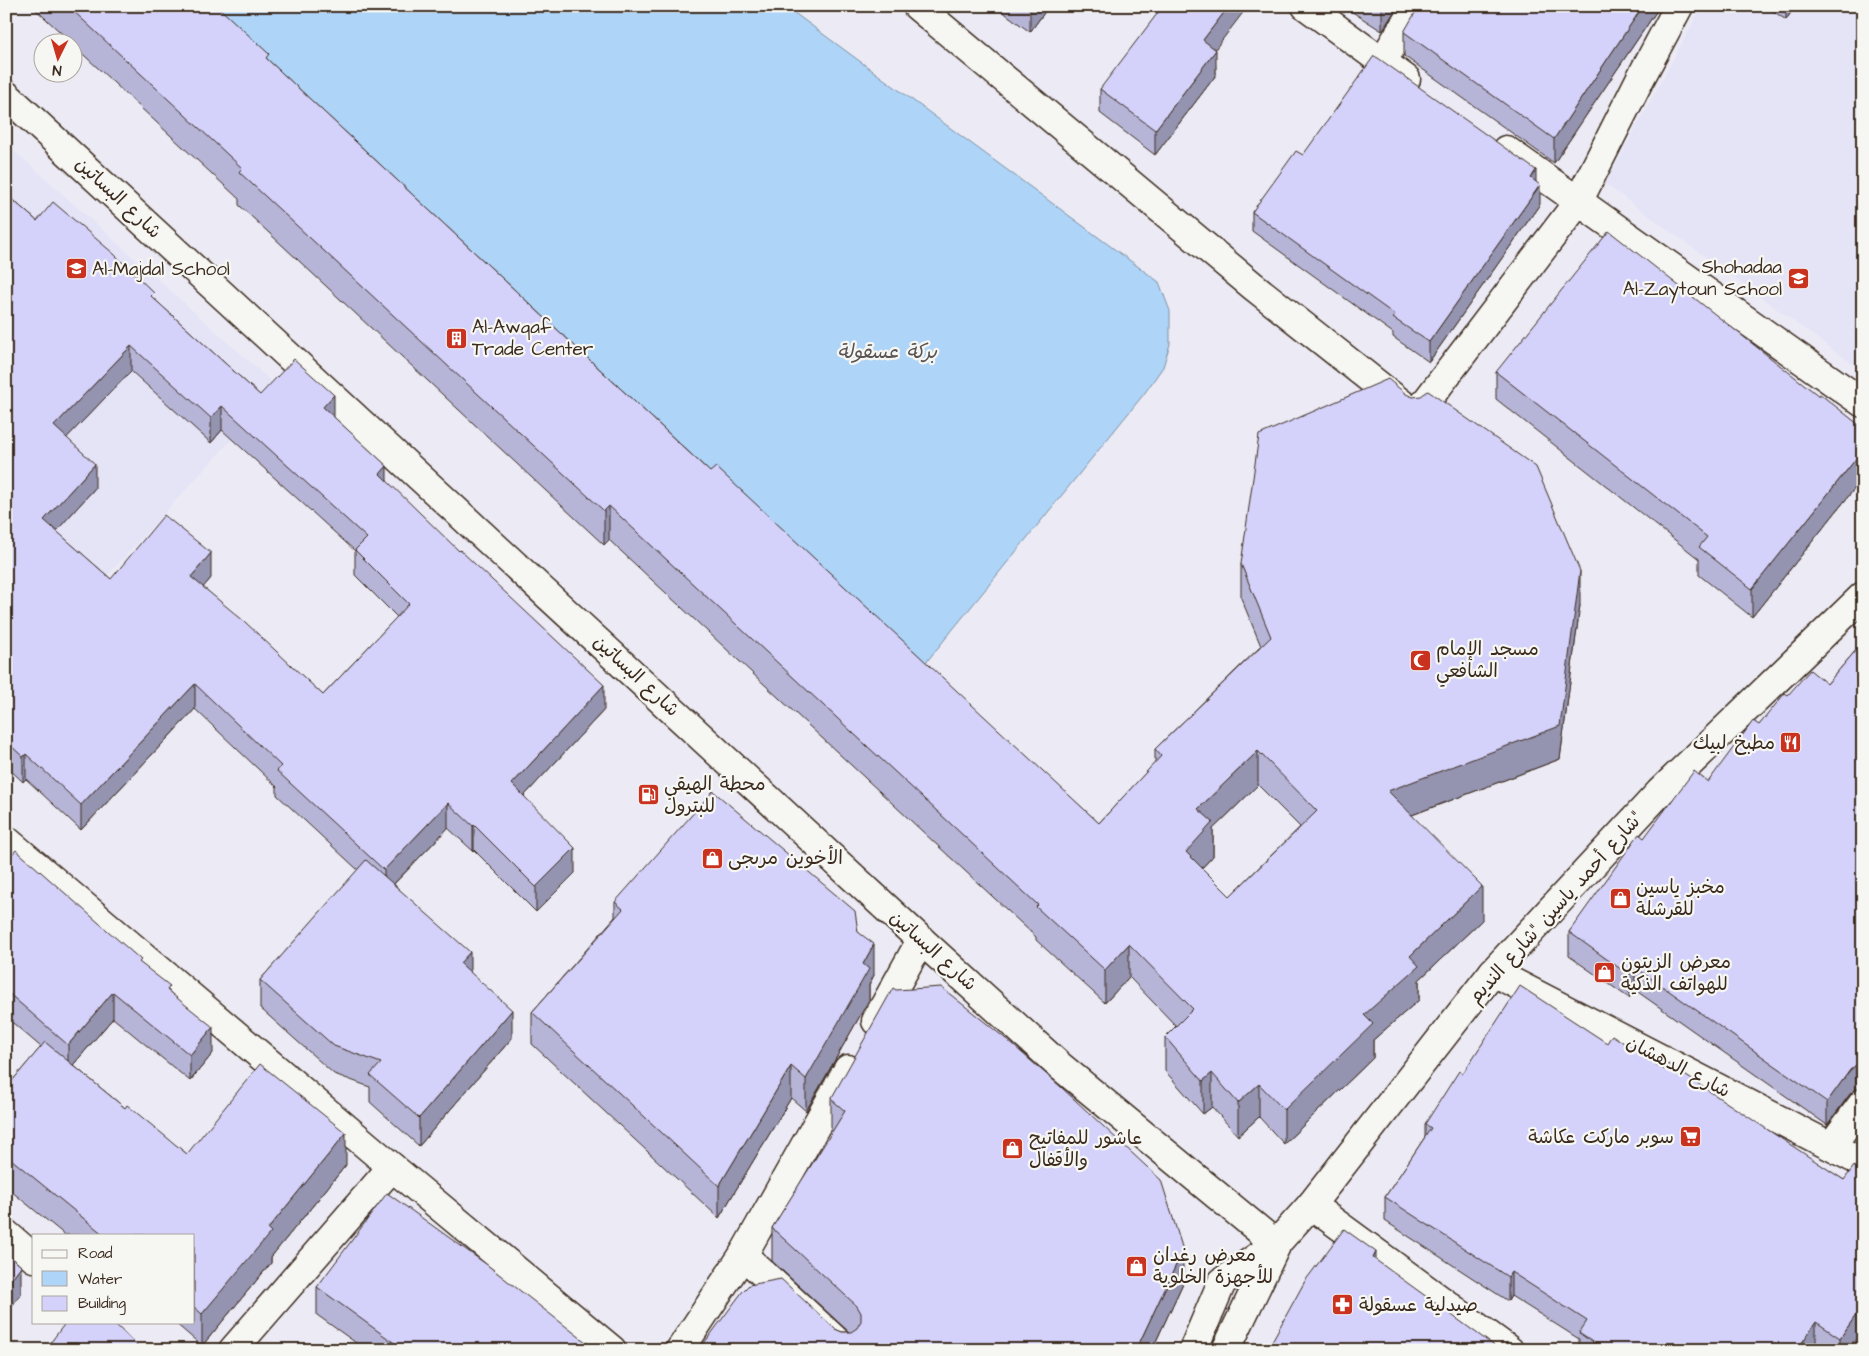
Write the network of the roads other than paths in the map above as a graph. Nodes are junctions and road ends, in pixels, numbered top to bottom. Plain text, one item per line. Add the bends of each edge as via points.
1 (917, 6) edge
2 (1306, 6) edge
3 (1416, 6) edge
4 (1679, 6) edge
5 (1382, 62) junction
6 (6, 95) edge
7 (1430, 96) edge
8 (1484, 135) edge
9 (1578, 202) junction
10 (1863, 403) edge
11 (1863, 596) edge
12 (6, 840) edge
13 (921, 940) junction
14 (1493, 972) junction
15 (1863, 1102) edge
16 (1831, 1146) junction
17 (1863, 1163) edge
18 (392, 1167) junction
19 (1311, 1205) junction
20 (6, 1234) edge
21 (1276, 1244) junction
22 (743, 1255) junction
23 (32, 1256) edge
24 (233, 1350) edge
25 (612, 1350) edge
26 (680, 1350) edge
27 (846, 1350) edge
28 (1193, 1350) edge
29 (1226, 1350) edge
30 (1508, 1350) edge

1 - 9 street via 1253,286 1416,416
2 - 5 street
3 - 5 street
4 - 9 street
5 - 7 street
6 - 13 street, شارع البساتين
8 - 9 street
9 - 10 street
11 - 14 street, شارع أحمد ياسين "شارع النديم" via 1660,792
12 - 18 street
13 - 21 street, شارع البساتين via 1060,1066
13 - 22 street
14 - 16 street, شارع الدهشان
14 - 19 street, شارع أحمد ياسين "شارع النديم"
15 - 16 street
16 - 17 street, شارع الدهشان
18 - 24 street
18 - 25 street
19 - 21 street, شارع أحمد ياسين "شارع النديم"
19 - 30 street
20 - 23 street
21 - 28 street via 1222,1282
21 - 29 street
22 - 26 street
22 - 27 street

